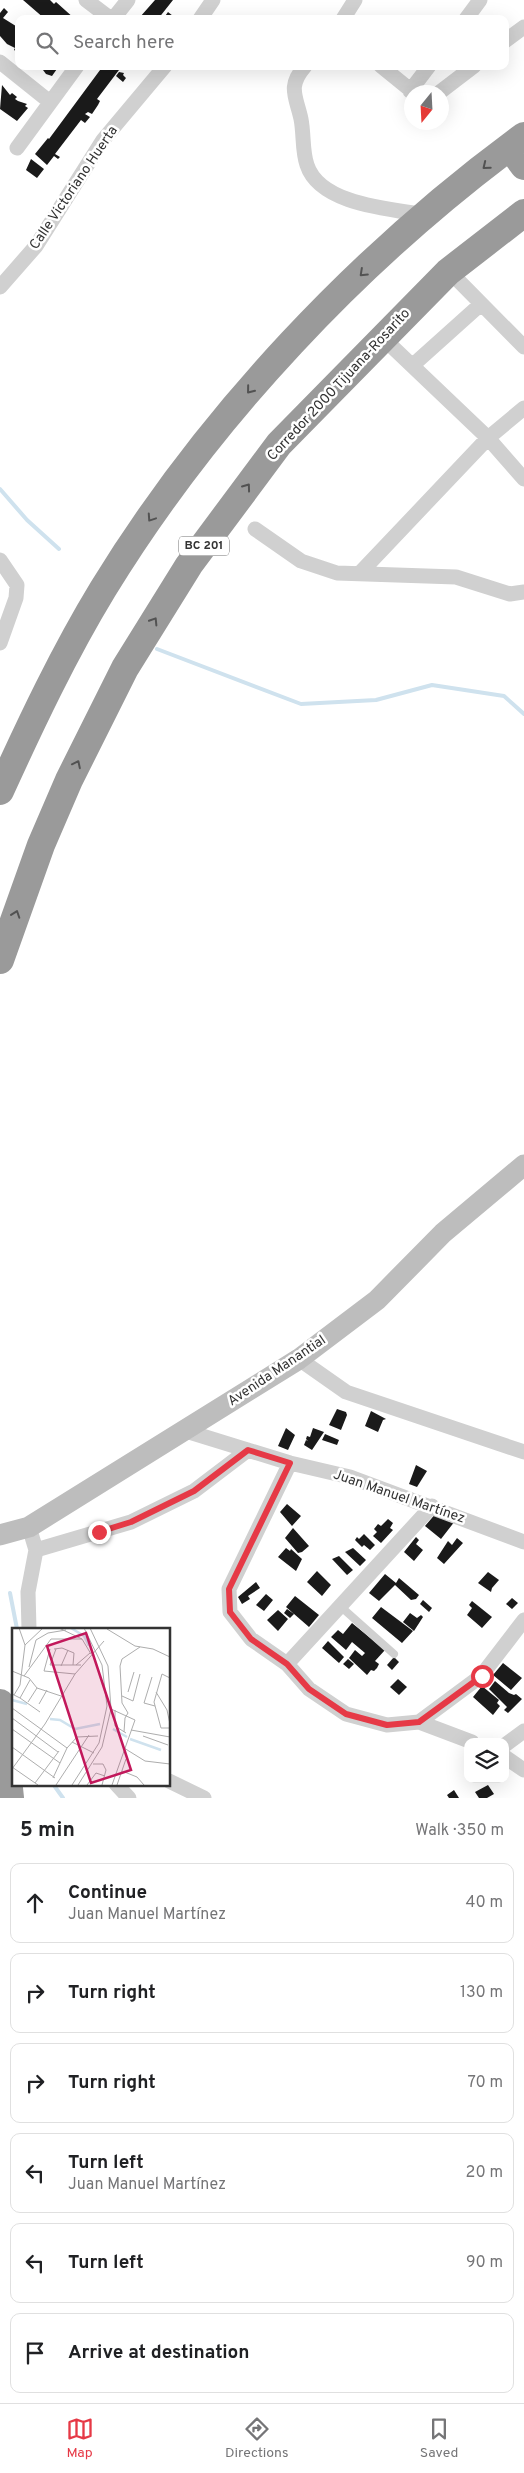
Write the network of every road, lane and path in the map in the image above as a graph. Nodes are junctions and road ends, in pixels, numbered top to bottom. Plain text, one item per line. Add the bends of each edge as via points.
1 (86, 0) edge
2 (128, 0) edge
3 (213, 0) edge
4 (355, 0) edge
5 (480, 0) edge
6 (107, 15) edge
7 (115, 15) edge
8 (203, 15) edge
9 (346, 15) edge
10 (469, 15) edge
11 (524, 27) edge
12 (509, 38) edge
13 (0, 62) edge
14 (74, 70) edge
15 (162, 70) edge
16 (302, 70) edge
17 (386, 70) edge
18 (426, 70) edge
19 (469, 70) edge
20 (404, 85) edge
21 (417, 85) edge
22 (449, 85) edge
23 (50, 102) junction
24 (17, 148) dead end
25 (519, 150) edge
26 (524, 213) edge
27 (426, 214) junction
28 (524, 234) edge
29 (448, 272) junction
30 (0, 286) edge
31 (481, 304) junction
32 (382, 337) junction
33 (524, 347) edge
34 (413, 365) junction
35 (524, 408) edge
36 (488, 438) junction
37 (524, 479) edge
38 (256, 529) dead end
39 (0, 560) edge
40 (359, 574) junction
41 (524, 592) edge
42 (0, 644) edge
43 (0, 791) edge
44 (0, 960) edge
45 (524, 1165) edge
46 (299, 1359) junction
47 (186, 1431) junction
48 (248, 1450) junction
49 (524, 1452) edge
50 (290, 1463) junction
51 (432, 1506) junction
52 (29, 1527) junction
53 (0, 1535) edge
54 (524, 1542) edge
55 (36, 1550) junction
56 (340, 1606) junction
57 (524, 1620) edge
58 (29, 1628) edge
59 (394, 1654) dead end
60 (287, 1664) junction
61 (0, 1703) edge
62 (419, 1722) junction
63 (524, 1731) edge
64 (464, 1739) edge
65 (509, 1742) edge
66 (509, 1760) edge
67 (524, 1770) edge
68 (170, 1781) edge
69 (118, 1786) edge
70 (10, 1798) edge
71 (129, 1798) edge
72 (204, 1798) edge

1 - 6 street
2 - 7 street
3 - 8 street
4 - 9 street
5 - 10 street
11 - 12 street
13 - 23 street
14 - 23 street
15 - 30 street, Calle Victoriano Huerta via 103,140 36,246
16 - 27 street via 293,91 303,127 307,165 314,180 330,192 360,204
17 - 20 street
18 - 21 street
19 - 22 street
23 - 24 street
25 -> 27 highway
26 - 29 highway, Corredor 2000 Tijuana-Rosarito / BC 201
27 -> 43 highway via 324,309 257,381 178,478 102,590
28 - 29 highway
29 - 31 street
29 - 32 highway, Corredor 2000 Tijuana-Rosarito / BC 201
31 - 33 street
31 - 34 street
32 - 34 street
44 -> 32 highway, Corredor 2000 Tijuana-Rosarito / BC 201 via 41,845 69,780 125,668 190,565 279,444
34 - 36 street
35 - 36 street
36 - 37 street
36 - 40 street
38 - 40 street via 301,561 337,573
39 - 42 street via 17,585 16,598
40 - 41 street via 456,577 510,594
45 - 46 main road, Avenida Manantial via 444,1233 377,1300
46 - 47 main road, Avenida Manantial
46 - 49 street via 346,1392
47 - 48 street, Juan Manuel Martínez
47 - 52 main road, Avenida Manantial
48 - 50 street, Juan Manuel Martínez
48 - 55 street via 194,1491 131,1522
50 - 51 street, Juan Manuel Martínez via 350,1477
50 - 60 street via 229,1589 230,1612 251,1639
51 - 54 street, Juan Manuel Martínez
51 - 56 street
52 - 53 main road, Avenida Manantial
52 - 55 street
55 - 58 street via 28,1592
56 - 59 lane
56 - 60 street
57 - 62 street via 482,1676
60 - 62 street via 309,1689 346,1714 387,1725
61 - 70 highway
62 - 64 street
63 - 65 street
66 - 67 street
68 - 72 street
69 - 71 street

